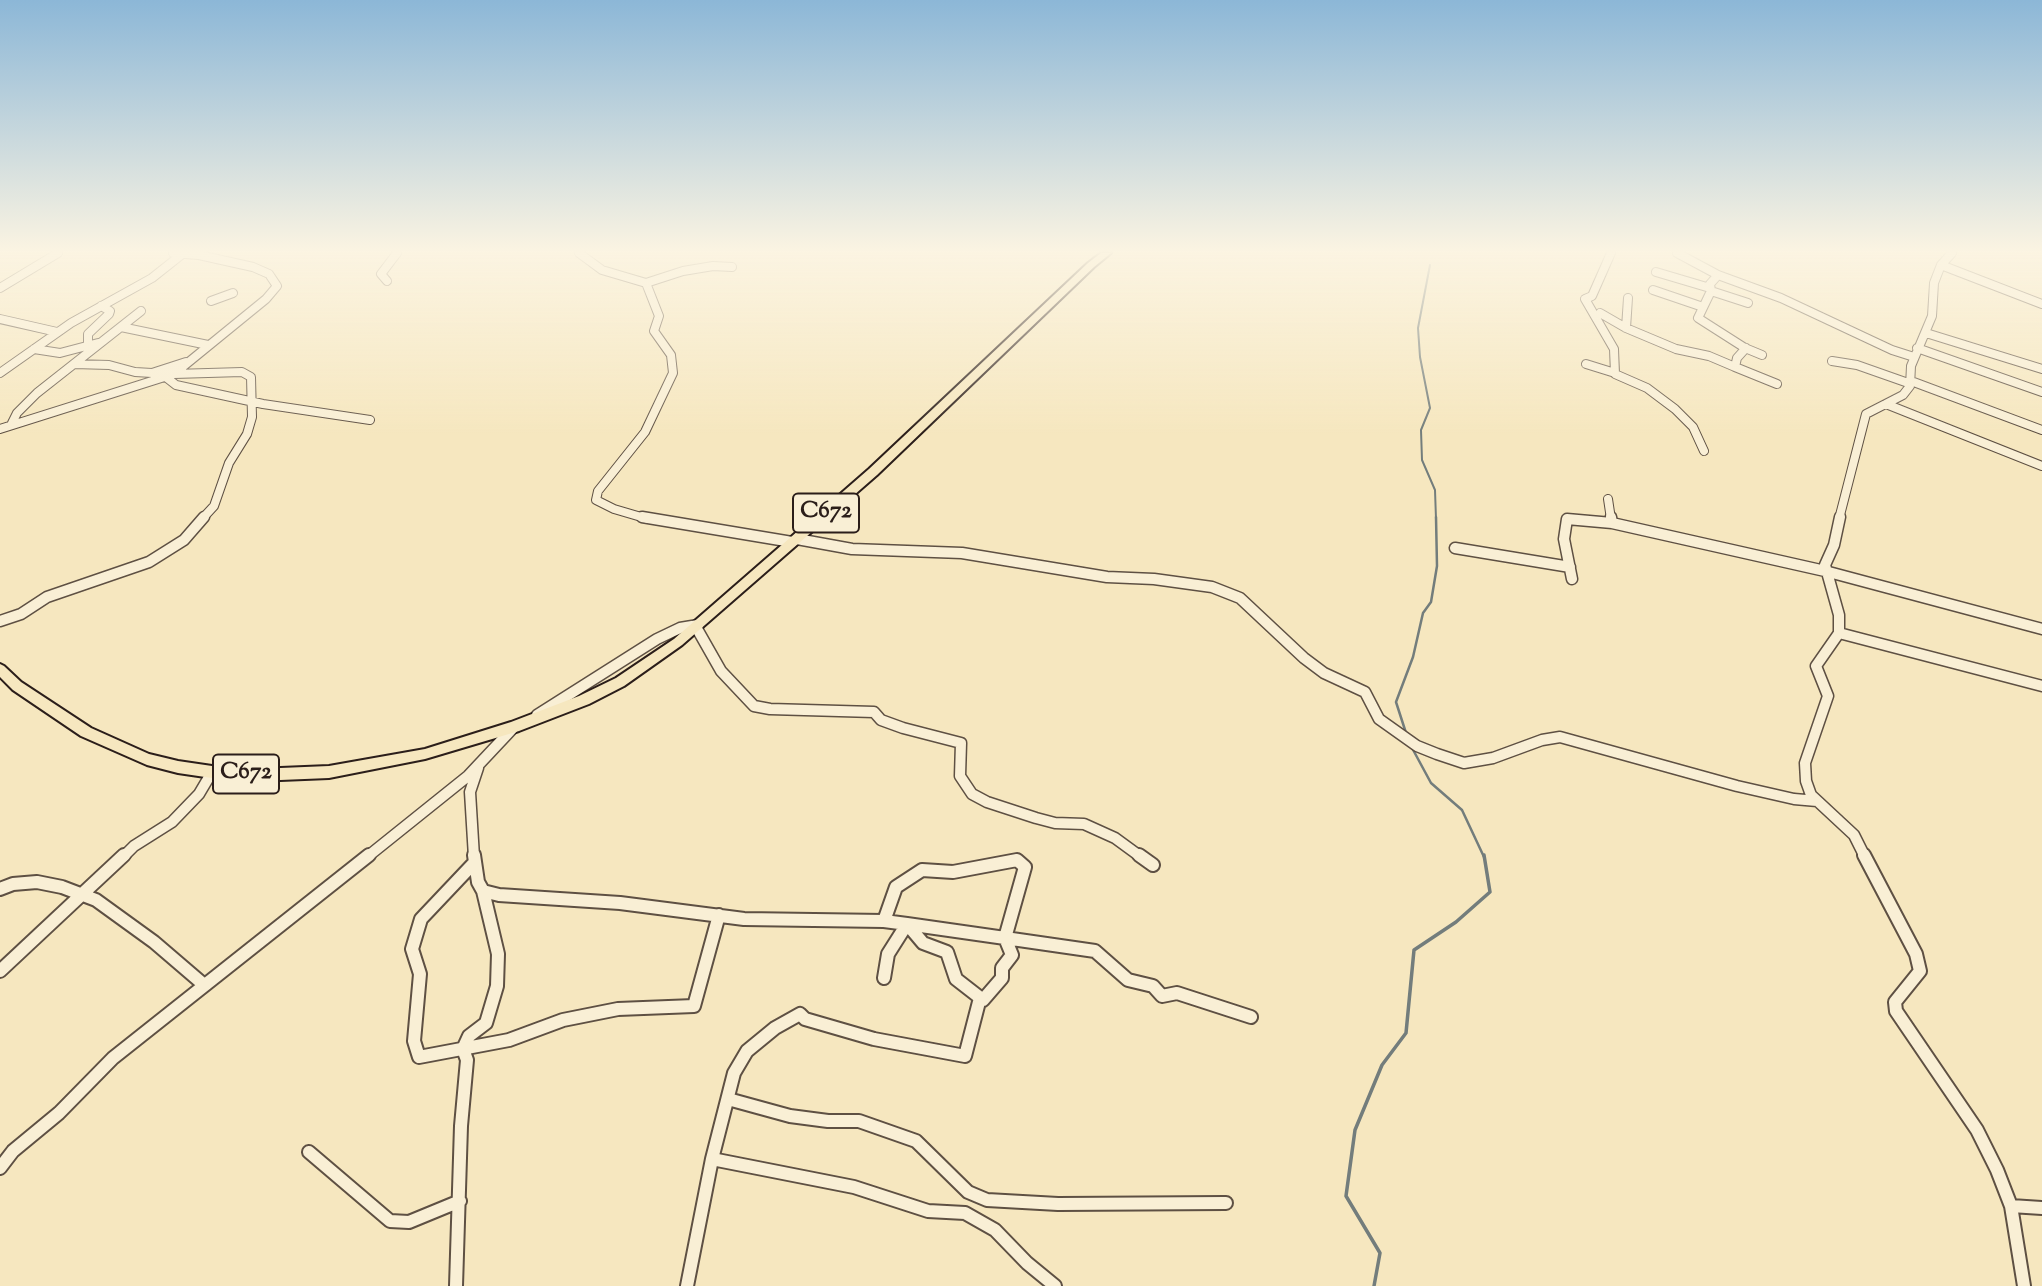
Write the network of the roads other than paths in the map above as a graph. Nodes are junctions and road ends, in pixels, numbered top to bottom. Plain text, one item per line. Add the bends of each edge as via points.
1 (89, 313) edge
2 (109, 313) edge
3 (137, 313) edge
4 (248, 313) edge
5 (658, 313) edge
6 (1040, 313) edge
7 (1593, 313) edge
8 (1600, 313) dead end
9 (1627, 313) edge
10 (1700, 313) edge
11 (1813, 313) edge
12 (1932, 313) edge
13 (0, 319) edge
14 (121, 327) junction
15 (1626, 328) junction
16 (57, 332) junction
17 (1926, 333) junction
18 (99, 342) junction
19 (88, 344) junction
20 (208, 345) junction
21 (1746, 348) junction
22 (34, 349) junction
23 (1916, 352) junction
24 (1762, 355) dead end
25 (196, 357) junction
26 (1832, 361) dead end
27 (74, 364) junction
28 (1586, 364) dead end
29 (1735, 367) junction
30 (2042, 369) edge
31 (0, 373) edge
32 (1615, 373) junction
33 (171, 376) junction
34 (1911, 383) junction
35 (1777, 384) dead end
36 (2042, 392) edge
37 (251, 401) junction
38 (1886, 404) junction
39 (370, 420) dead end
40 (12, 423) junction
41 (0, 429) edge
42 (2042, 429) edge
43 (1704, 451) dead end
44 (2042, 466) edge
45 (1608, 499) dead end
46 (1612, 523) junction
47 (794, 541) junction
48 (1455, 548) dead end
49 (1570, 567) junction
50 (1825, 571) junction
51 (1572, 579) dead end
52 (0, 621) edge
53 (697, 626) junction
54 (2042, 629) edge
55 (1839, 633) junction
56 (0, 669) edge
57 (2042, 685) edge
58 (514, 727) junction
59 (480, 764) junction
60 (212, 772) junction
61 (1817, 801) junction
62 (474, 863) junction
63 (1153, 865) dead end
64 (0, 889) edge
65 (483, 891) junction
66 (83, 896) junction
67 (719, 915) junction
68 (884, 921) junction
69 (906, 924) junction
70 (1005, 938) junction
71 (0, 971) edge
72 (884, 978) dead end
73 (203, 984) junction
74 (979, 998) junction
75 (1251, 1017) dead end
76 (463, 1049) junction
77 (728, 1099) junction
78 (309, 1152) dead end
79 (712, 1159) junction
80 (0, 1168) edge
81 (460, 1201) junction
82 (1226, 1203) dead end
83 (2011, 1206) junction
84 (2042, 1208) edge
85 (1050, 1284) edge
86 (456, 1286) edge
87 (687, 1286) edge
88 (2024, 1286) edge

1 - 16 street
2 - 19 street via 91,331
3 - 14 street
4 - 20 street
5 - 47 street via 654,331 671,355 673,373 645,432 598,491 596,500 658,522
6 - 47 main road, C672
7 - 32 street via 1614,349
8 - 15 street
9 - 15 street
10 - 21 street via 1698,318
11 - 23 street via 1892,350
12 - 17 street
13 - 16 street
14 - 18 street
14 - 20 street
15 - 29 street
16 - 22 street
17 - 23 street
17 - 30 street
18 - 19 street
18 - 27 street
19 - 22 street via 60,354
20 - 25 street
21 - 24 street
21 - 29 street
22 - 31 street
23 - 34 street
23 - 36 street
25 - 27 street via 152,373
25 - 33 street
26 - 34 street
27 - 40 street via 33,396
28 - 32 street
29 - 35 street
32 - 43 street via 1652,391 1675,409 1693,427
33 - 37 street via 179,386
33 - 37 street via 247,372
33 - 40 street
34 - 38 street via 1903,395
34 - 42 street
37 - 39 street
37 - 52 street via 248,430 230,460 215,503 184,540 138,568 47,597
38 - 44 street
38 - 50 street via 1866,414
40 - 41 street
45 - 46 street
46 - 49 street via 1567,519 1564,540
46 - 50 street
47 - 53 main road, C672
47 - 61 street via 852,549 962,553 1107,577 1212,587 1240,598 1304,658 1365,692 1379,719 1437,754 1464,763 1560,737 1737,786
48 - 49 street
49 - 51 street
50 - 54 street
50 - 55 street via 1838,608
53 - 58 main road, C672 via 620,682
53 - 63 street via 722,671 754,706 874,712 881,720 903,728 961,743 960,776 972,794 1055,823 1084,824 1115,838
55 - 57 street
55 - 61 street via 1816,666 1828,696 1805,763 1808,788
56 - 60 main road, C672 via 17,686 86,732 147,759
58 - 59 street
58 - 60 main road, C672 via 415,757 329,772
59 - 62 street via 470,792
59 - 73 street
60 - 66 street via 189,806 134,846
61 - 83 street via 1854,835 1916,954 1920,971 1895,1002 1896,1011 1977,1130
62 - 65 street
62 - 76 street via 421,919 412,949 419,974 414,1041 419,1057
64 - 66 street via 37,882
65 - 67 street
65 - 76 street via 498,954 498,986 486,1023 469,1036
66 - 71 street
66 - 73 street via 116,912
67 - 68 street
67 - 76 street via 694,1006 618,1009
68 - 69 street
68 - 70 street via 896,887 922,870 953,872 1017,860 1025,867
69 - 70 street
69 - 72 street via 888,954
69 - 74 street via 923,943 947,952 956,979
70 - 74 street via 1012,955 1002,968 1002,978 983,1000
70 - 75 street via 1095,951 1128,980 1153,986 1162,996 1177,993
73 - 80 street via 114,1058
74 - 77 street via 965,1056 874,1039 800,1014 747,1051 734,1073
76 - 81 street via 467,1060
77 - 79 street
77 - 82 street via 790,1116 859,1121 916,1142 968,1192 987,1200
78 - 81 street via 390,1221 427,1217
79 - 85 street via 854,1187 928,1211 965,1213 995,1230
79 - 87 street
81 - 86 street
83 - 84 street
83 - 88 street

